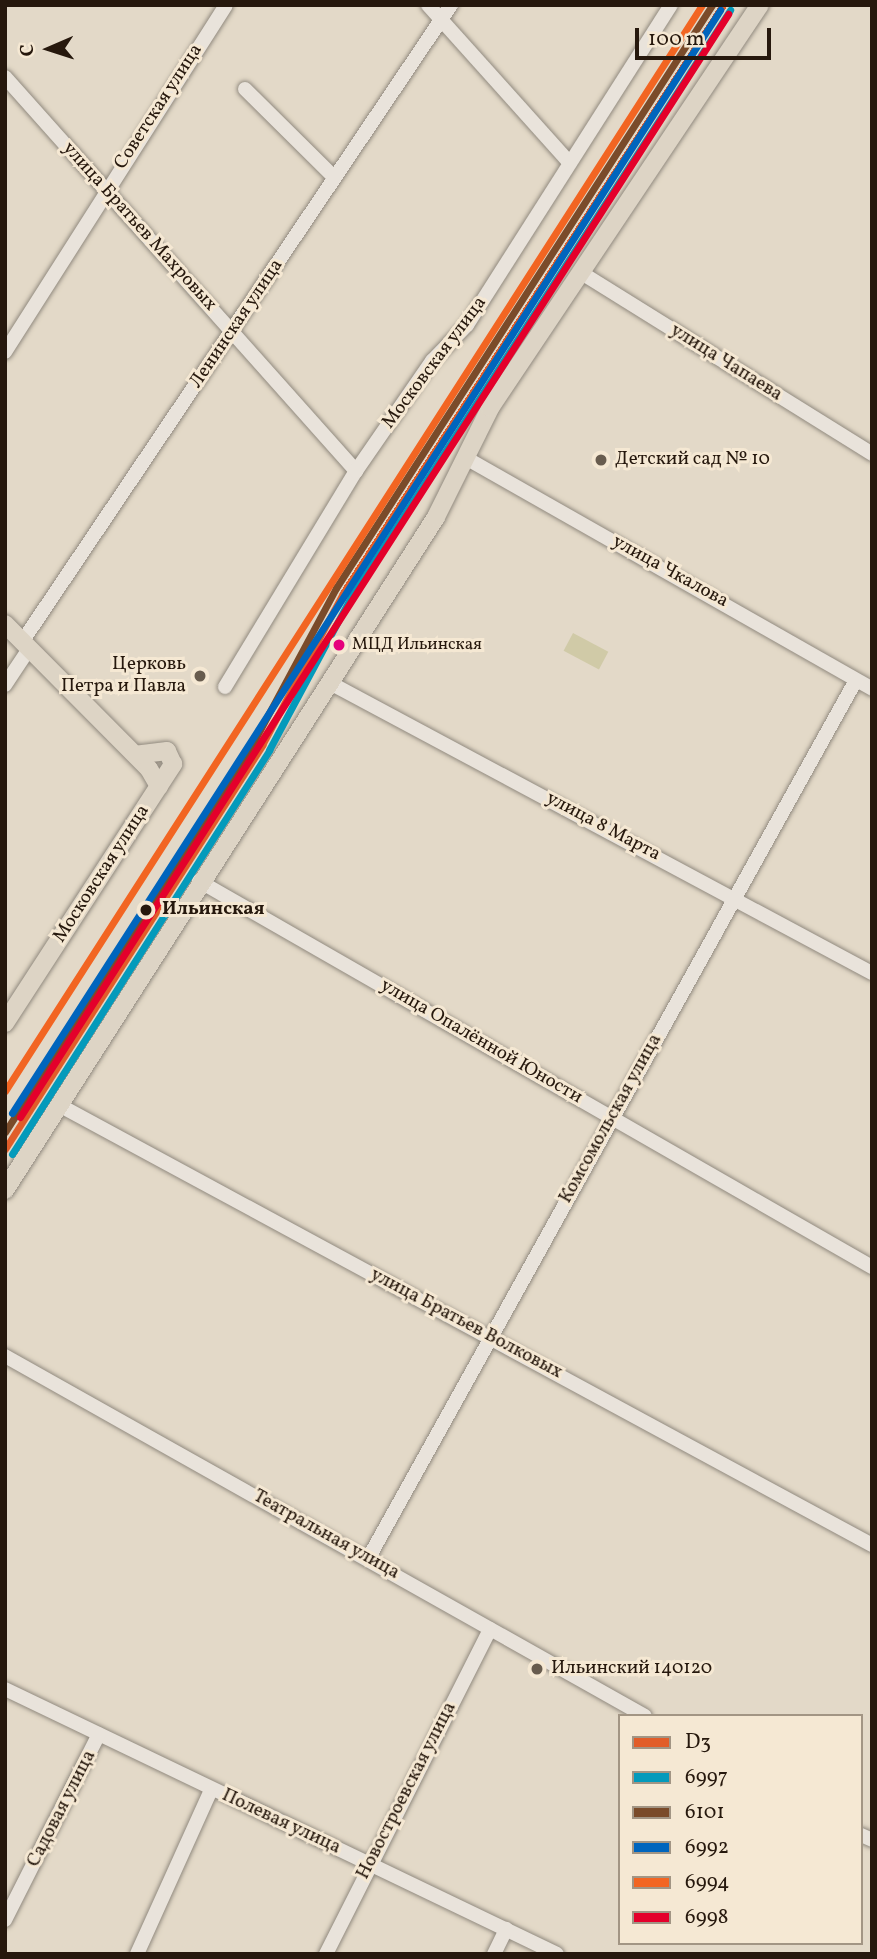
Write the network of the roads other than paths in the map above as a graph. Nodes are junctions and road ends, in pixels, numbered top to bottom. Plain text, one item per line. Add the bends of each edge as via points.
1 (226, 5) edge
2 (428, 5) edge
3 (451, 5) edge
4 (671, 5) edge
5 (760, 5) edge
6 (441, 20) junction
7 (5, 77) edge
8 (245, 89) dead end
9 (570, 163) junction
10 (334, 177) junction
11 (106, 190) junction
12 (580, 272) junction
13 (233, 332) junction
14 (5, 352) edge
15 (872, 454) edge
16 (466, 458) junction
17 (356, 471) junction
18 (5, 624) edge
19 (25, 645) junction
20 (856, 681) junction
21 (332, 684) junction
22 (5, 685) edge
23 (225, 688) dead end
24 (872, 689) edge
25 (136, 755) junction
26 (159, 786) junction
27 (200, 881) junction
28 (736, 898) junction
29 (872, 974) edge
30 (5, 1023) edge
31 (59, 1105) junction
32 (612, 1117) junction
33 (5, 1190) edge
34 (872, 1267) edge
35 (489, 1336) junction
36 (5, 1356) edge
37 (872, 1545) edge
38 (368, 1559) junction
39 (490, 1629) junction
40 (5, 1689) edge
41 (641, 1714) edge
42 (99, 1734) junction
43 (211, 1790) junction
44 (370, 1863) junction
45 (5, 1920) edge
46 (506, 1929) junction
47 (137, 1954) edge
48 (326, 1954) edge
49 (494, 1954) edge
50 (557, 1954) edge

1 - 11 street, Советская улица
2 - 6 street
3 - 6 street, Ленинская улица
4 - 9 street, Московская улица
5 - 12 main road
6 - 9 street
6 - 10 street, Ленинская улица
7 - 11 street, улица Братьев Махровых
8 - 10 street
9 - 17 street, Московская улица via 467,325 432,361
10 - 13 street, Ленинская улица
11 - 13 street, улица Братьев Махровых
11 - 14 street, Советская улица
12 - 15 street, улица Чапаева
12 - 16 main road
13 - 17 street, улица Братьев Махровых
13 - 19 street, Ленинская улица
16 - 20 street, улица Чкалова
16 - 21 main road
17 - 23 street, Московская улица
18 - 19 main road
19 - 22 street, Ленинская улица
19 - 25 main road
20 - 24 street, улица Чкалова
20 - 28 street, Комсомольская улица
21 - 27 main road
21 - 28 street, улица 8 Марта
25 - 26 main road
25 - 26 main road, Московская улица via 163,751 173,757
26 - 30 main road, Московская улица
27 - 31 main road
27 - 32 street, улица Опалённой Юности
28 - 29 street, улица 8 Марта
28 - 32 street, Комсомольская улица
31 - 33 main road
31 - 35 street, улица Братьев Волковых
32 - 34 street, улица Опалённой Юности
32 - 35 street, Комсомольская улица
35 - 37 street, улица Братьев Волковых
35 - 38 street, Комсомольская улица
36 - 38 street, Театральная улица
38 - 39 street, Театральная улица
39 - 41 street, Театральная улица
39 - 44 street, Новостроевская улица
40 - 42 street, Полевая улица
42 - 43 street, Полевая улица
42 - 45 street, Садовая улица
43 - 44 street, Полевая улица
43 - 47 street
44 - 46 street, Полевая улица
44 - 48 street, Новостроевская улица
46 - 49 street
46 - 50 street, Полевая улица

